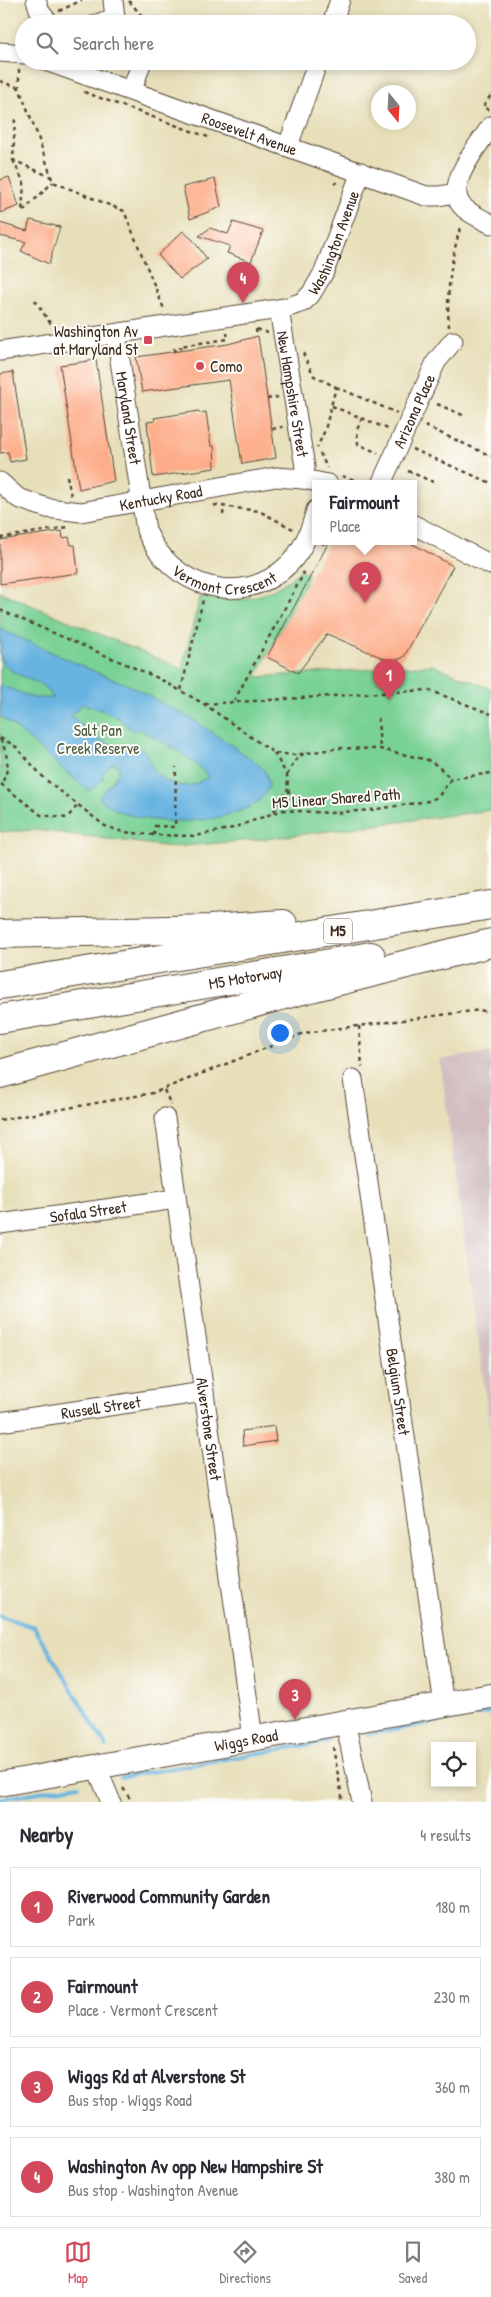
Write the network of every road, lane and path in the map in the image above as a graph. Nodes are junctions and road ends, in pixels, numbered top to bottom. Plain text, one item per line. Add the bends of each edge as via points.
1 (36, 0) edge
2 (82, 0) edge
3 (129, 0) edge
4 (340, 0) edge
5 (46, 15) edge
6 (58, 15) edge
7 (142, 15) edge
8 (335, 15) edge
9 (0, 52) edge
10 (15, 59) edge
11 (20, 70) edge
12 (73, 70) edge
13 (139, 70) edge
14 (315, 70) edge
15 (0, 81) edge
16 (19, 88) junction
17 (132, 90) junction
18 (491, 95) edge
19 (490, 118) edge
20 (14, 119) dead end
21 (288, 146) junction
22 (321, 158) junction
23 (13, 160) junction
24 (361, 172) junction
25 (51, 177) junction
26 (53, 182) junction
27 (456, 193) junction
28 (350, 203) junction
29 (476, 221) edge
30 (35, 300) dead end
31 (164, 309) dead end
32 (279, 309) junction
33 (52, 326) dead end
34 (116, 334) junction
35 (270, 334) dead end
36 (218, 335) dead end
37 (257, 336) dead end
38 (453, 341) joint
39 (173, 342) dead end
40 (0, 351) edge
41 (302, 351) dead end
42 (336, 387) junction
43 (278, 388) dead end
44 (279, 397) junction
45 (267, 399) dead end
46 (280, 404) dead end
47 (436, 404) dead end
48 (332, 406) junction
49 (390, 409) dead end
50 (465, 416) dead end
51 (362, 418) junction
52 (410, 420) junction
53 (283, 427) dead end
54 (382, 427) dead end
55 (272, 429) dead end
56 (400, 443) junction
57 (371, 450) dead end
58 (491, 456) edge
59 (408, 470) dead end
60 (303, 479) junction
61 (314, 480) edge
62 (325, 480) edge
63 (383, 480) edge
64 (0, 482) edge
65 (433, 482) dead end
66 (491, 483) edge
67 (140, 501) junction
68 (210, 504) dead end
69 (224, 506) junction
70 (223, 514) dead end
71 (74, 526) dead end
72 (417, 526) edge
73 (0, 538) edge
74 (312, 538) edge
75 (312, 543) edge
76 (491, 565) edge
77 (297, 570) dead end
78 (206, 585) junction
79 (0, 610) edge
80 (181, 690) junction
81 (234, 702) junction
82 (204, 704) junction
83 (491, 714) edge
84 (378, 718) dead end
85 (0, 739) edge
86 (380, 749) junction
87 (274, 753) junction
88 (303, 754) junction
89 (176, 767) dead end
90 (491, 773) edge
91 (287, 774) junction
92 (450, 780) junction
93 (0, 785) edge
94 (288, 789) junction
95 (77, 806) junction
96 (302, 810) junction
97 (273, 812) junction
98 (154, 835) junction
99 (491, 905) edge
100 (0, 934) edge
101 (491, 936) edge
102 (491, 943) edge
103 (0, 985) edge
104 (491, 1014) edge
105 (0, 1019) edge
106 (359, 1026) junction
107 (0, 1074) edge
108 (353, 1079) joint
109 (165, 1118) dead end
110 (0, 1120) edge
111 (176, 1199) junction
112 (0, 1224) edge
113 (204, 1392) junction
114 (0, 1422) edge
115 (491, 1696) edge
116 (444, 1705) junction
117 (345, 1721) junction
118 (253, 1738) junction
119 (332, 1743) dead end
120 (96, 1766) junction
121 (0, 1784) edge
122 (117, 1795) edge
123 (132, 1802) edge
124 (344, 1802) edge
125 (362, 1802) edge

1 - 5 street via 40,12
2 - 6 path
3 - 7 path
4 - 8 street
9 - 10 street
11 - 16 path
12 - 17 street, Roosevelt Avenue
13 - 17 street
14 - 21 street
15 - 16 path
16 - 25 path
17 - 21 street, Roosevelt Avenue
18 - 19 path via 483,107
19 - 27 street via 462,173
20 - 23 path
21 - 22 street, Roosevelt Avenue
22 - 24 street, Roosevelt Avenue
22 - 28 street via 344,179
23 - 25 path
23 - 26 path via 24,183 22,212
24 - 27 street, Roosevelt Avenue via 426,196
24 - 28 street, Washington Avenue
25 - 26 path
26 - 31 path via 124,211
27 - 29 street
28 - 32 street, Washington Avenue via 316,288 303,302
29 - 38 path via 452,255 448,327
30 - 33 path
32 - 34 street, Washington Avenue
32 - 60 street, New Hampshire Street via 305,467
34 - 40 street, Washington Avenue
34 - 67 street, Maryland Street
35 - 37 path via 256,329
36 - 39 path via 228,334 228,339 180,346 175,350
38 - 52 street, Arizona Place via 436,362
41 - 42 path via 314,376
42 - 48 path
42 - 49 path
43 - 44 path
44 - 45 path
44 - 46 path
47 - 50 path
48 - 51 path
48 - 62 path via 317,449 328,466
51 - 54 path
51 - 57 path via 357,430 358,444
52 - 56 street, Arizona Place
52 - 58 path
53 - 55 path
56 - 63 street, Arizona Place
56 - 66 path
59 - 65 path
60 - 61 street, Kentucky Road
60 - 67 street, Kentucky Road via 276,477
64 - 67 street, Kentucky Road via 18,498 47,508 81,512
67 - 78 street, Vermont Crescent via 146,530 155,548 177,571
68 - 69 path
69 - 70 path
69 - 74 path via 259,511
71 - 73 path
72 - 76 street
75 - 78 street, Vermont Crescent via 287,566 263,582 237,588
77 - 81 path via 304,573
78 - 80 path
79 - 80 path
80 - 82 path
81 - 82 path
81 - 83 path via 429,690
82 - 87 path
84 - 86 path
85 - 93 path via 8,761 5,778
85 - 95 path, M5 Linear Shared Path via 14,745 44,779
86 - 88 path via 340,748
86 - 92 path via 428,760
87 - 88 path
87 - 91 path
88 - 91 path
89 - 98 path via 175,827 155,826
90 - 92 path
91 - 94 path
92 - 96 path, M5 Linear Shared Path via 438,797 428,801 346,812
93 - 95 path via 41,815 67,818
94 - 96 path
94 - 97 path
95 - 98 path, M5 Linear Shared Path via 105,826 123,832
96 - 97 path, M5 Linear Shared Path
97 - 98 path, M5 Linear Shared Path via 233,828 196,836
99 - 100 highway via 220,928
99 - 103 highway, M5 Motorway / M5
101 - 105 highway, M5 Motorway / M5
102 - 107 highway via 268,999
104 - 106 path via 480,1010
106 - 108 path via 363,1075
106 - 110 path via 304,1033 153,1094
108 - 116 street, Belgium Street
109 - 111 street, Alverstone Street
111 - 112 street, Sofala Street
111 - 113 street, Alverstone Street
113 - 114 street, Russell Street
113 - 118 street, Alverstone Street
115 - 116 main road, Wiggs Road
116 - 117 main road, Wiggs Road
117 - 118 main road, Wiggs Road
117 - 125 street
118 - 120 main road, Wiggs Road
119 - 124 path
120 - 121 main road, Wiggs Road
120 - 122 street
122 - 123 path

